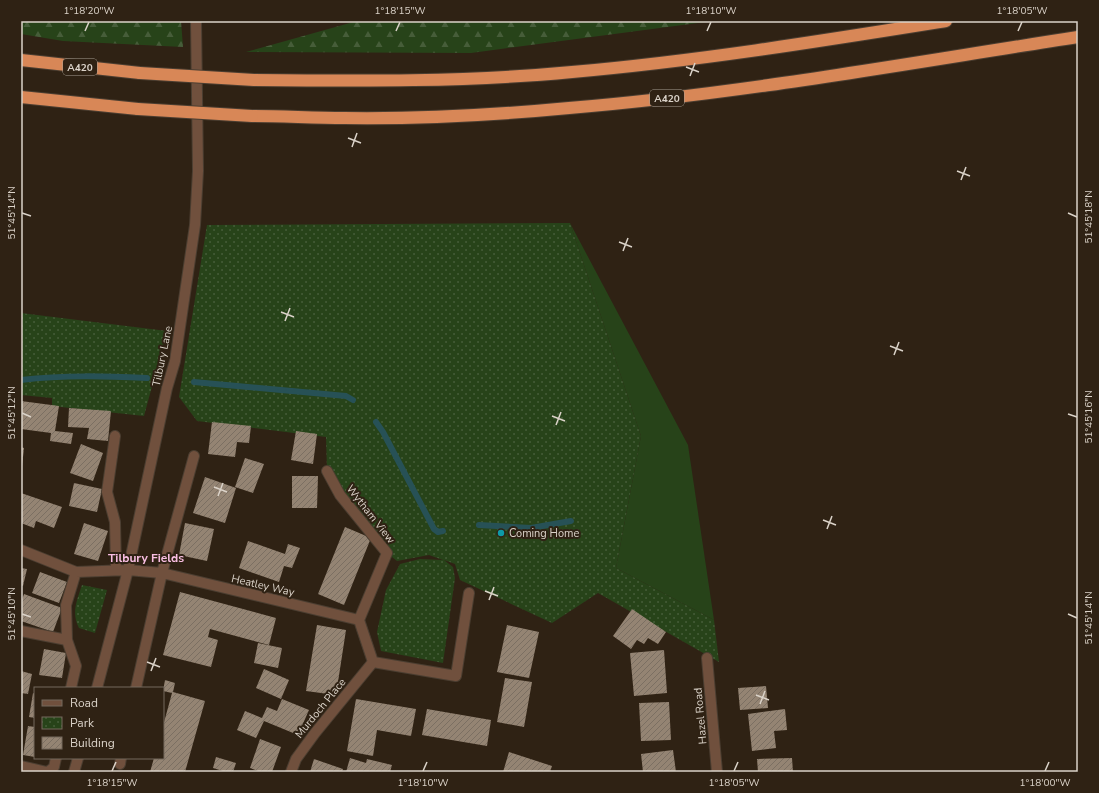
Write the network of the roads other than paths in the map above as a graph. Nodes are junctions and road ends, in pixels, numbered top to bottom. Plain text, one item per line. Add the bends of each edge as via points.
1 (196, 21) edge
2 (946, 21) edge
3 (1078, 37) edge
4 (21, 60) edge
5 (21, 97) edge
6 (115, 436) dead end
7 (194, 456) dead end
8 (327, 471) dead end
9 (21, 550) edge
10 (116, 570) junction
11 (128, 570) junction
12 (76, 572) junction
13 (162, 573) junction
14 (469, 593) dead end
15 (359, 620) junction
16 (21, 631) edge
17 (67, 640) junction
18 (707, 658) dead end
19 (373, 662) junction
20 (71, 687) edge
21 (97, 687) edge
22 (136, 687) edge
23 (56, 759) edge
24 (78, 759) edge
25 (21, 766) edge
26 (48, 772) edge
27 (74, 772) edge
28 (291, 772) edge
29 (718, 772) edge

1 - 11 street, Tilbury Lane via 198,171 195,225 175,361
2 - 4 highway, A420, bridge via 649,64 487,78 254,80 140,73
3 - 5 highway, A420, bridge via 775,84 652,100 420,117 252,116 138,109
6 - 10 street via 107,492 115,522
7 - 13 street
8 - 15 street, Wytham View via 340,495 387,553
9 - 12 street
10 - 11 street, Heatley Way
10 - 12 street, Heatley Way
11 - 13 street, Heatley Way
11 - 21 street, Tilbury Lane
12 - 17 street via 66,604
13 - 15 street, Heatley Way
13 - 22 street
14 - 19 street via 456,676
15 - 19 street
16 - 17 street
17 - 20 street via 76,666
18 - 29 street, Hazel Road
19 - 28 street, Murdoch Place via 315,733 296,759
23 - 26 street via 54,767
24 - 27 street
25 - 26 street

